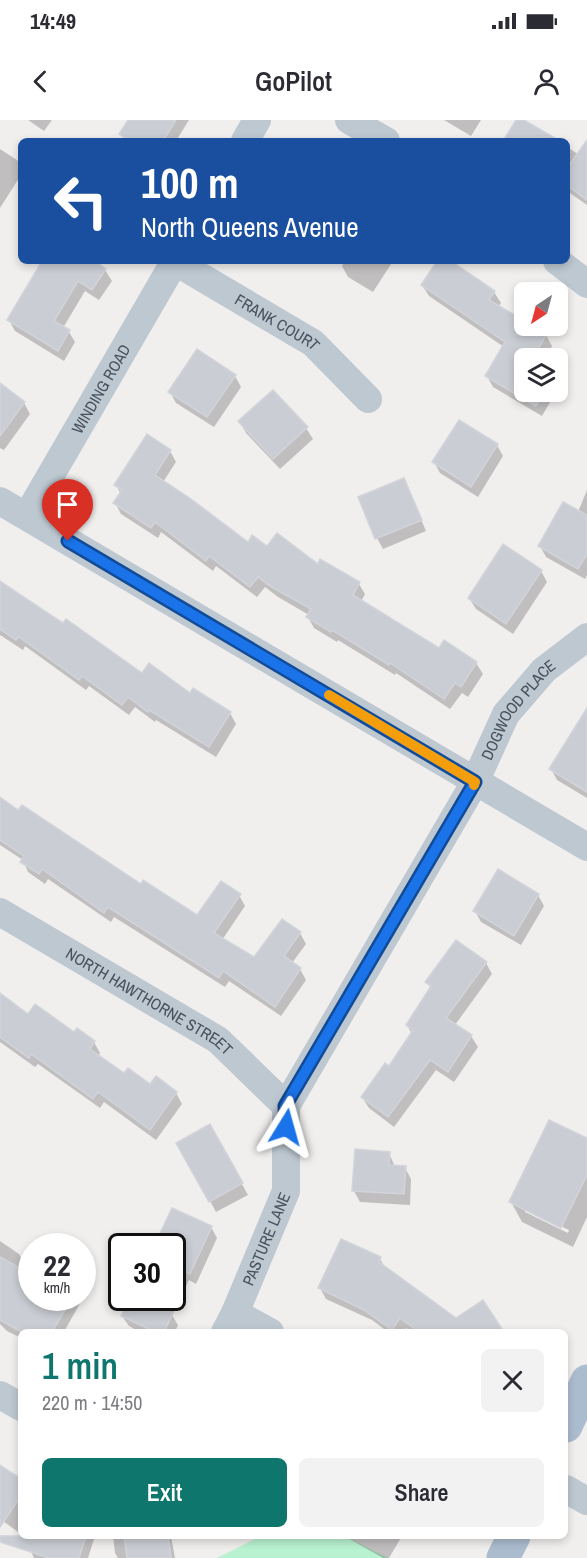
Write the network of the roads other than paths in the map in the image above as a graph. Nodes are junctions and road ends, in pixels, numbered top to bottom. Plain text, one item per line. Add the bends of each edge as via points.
1 (257, 120) edge
2 (349, 120) edge
3 (247, 138) edge
4 (381, 138) edge
5 (172, 264) edge
6 (179, 264) edge
7 (561, 264) edge
8 (587, 284) edge
9 (368, 399) dead end
10 (0, 501) edge
11 (27, 516) junction
12 (587, 637) edge
13 (475, 782) junction
14 (587, 847) edge
15 (0, 912) edge
16 (285, 1106) junction
17 (230, 1323) edge
18 (257, 1329) edge
19 (587, 1381) edge
20 (0, 1395) edge
21 (18, 1405) edge
22 (568, 1422) edge
23 (568, 1491) edge
24 (587, 1501) edge
25 (512, 1539) edge
26 (503, 1558) edge

1 - 3 street
2 - 4 street
5 - 11 street, WINDING ROAD
6 - 9 street, FRANK COURT via 313,343
7 - 8 street
10 - 11 street
11 - 13 street
12 - 13 street, DOGWOOD PLACE via 544,670 506,714
13 - 14 street
13 - 16 street, DOGWOOD PLACE
15 - 16 street, NORTH HAWTHORNE STREET via 218,1040
16 - 17 street, PASTURE LANE via 286,1191
17 - 18 street
19 - 22 main road
20 - 21 street
23 - 24 street
25 - 26 main road

